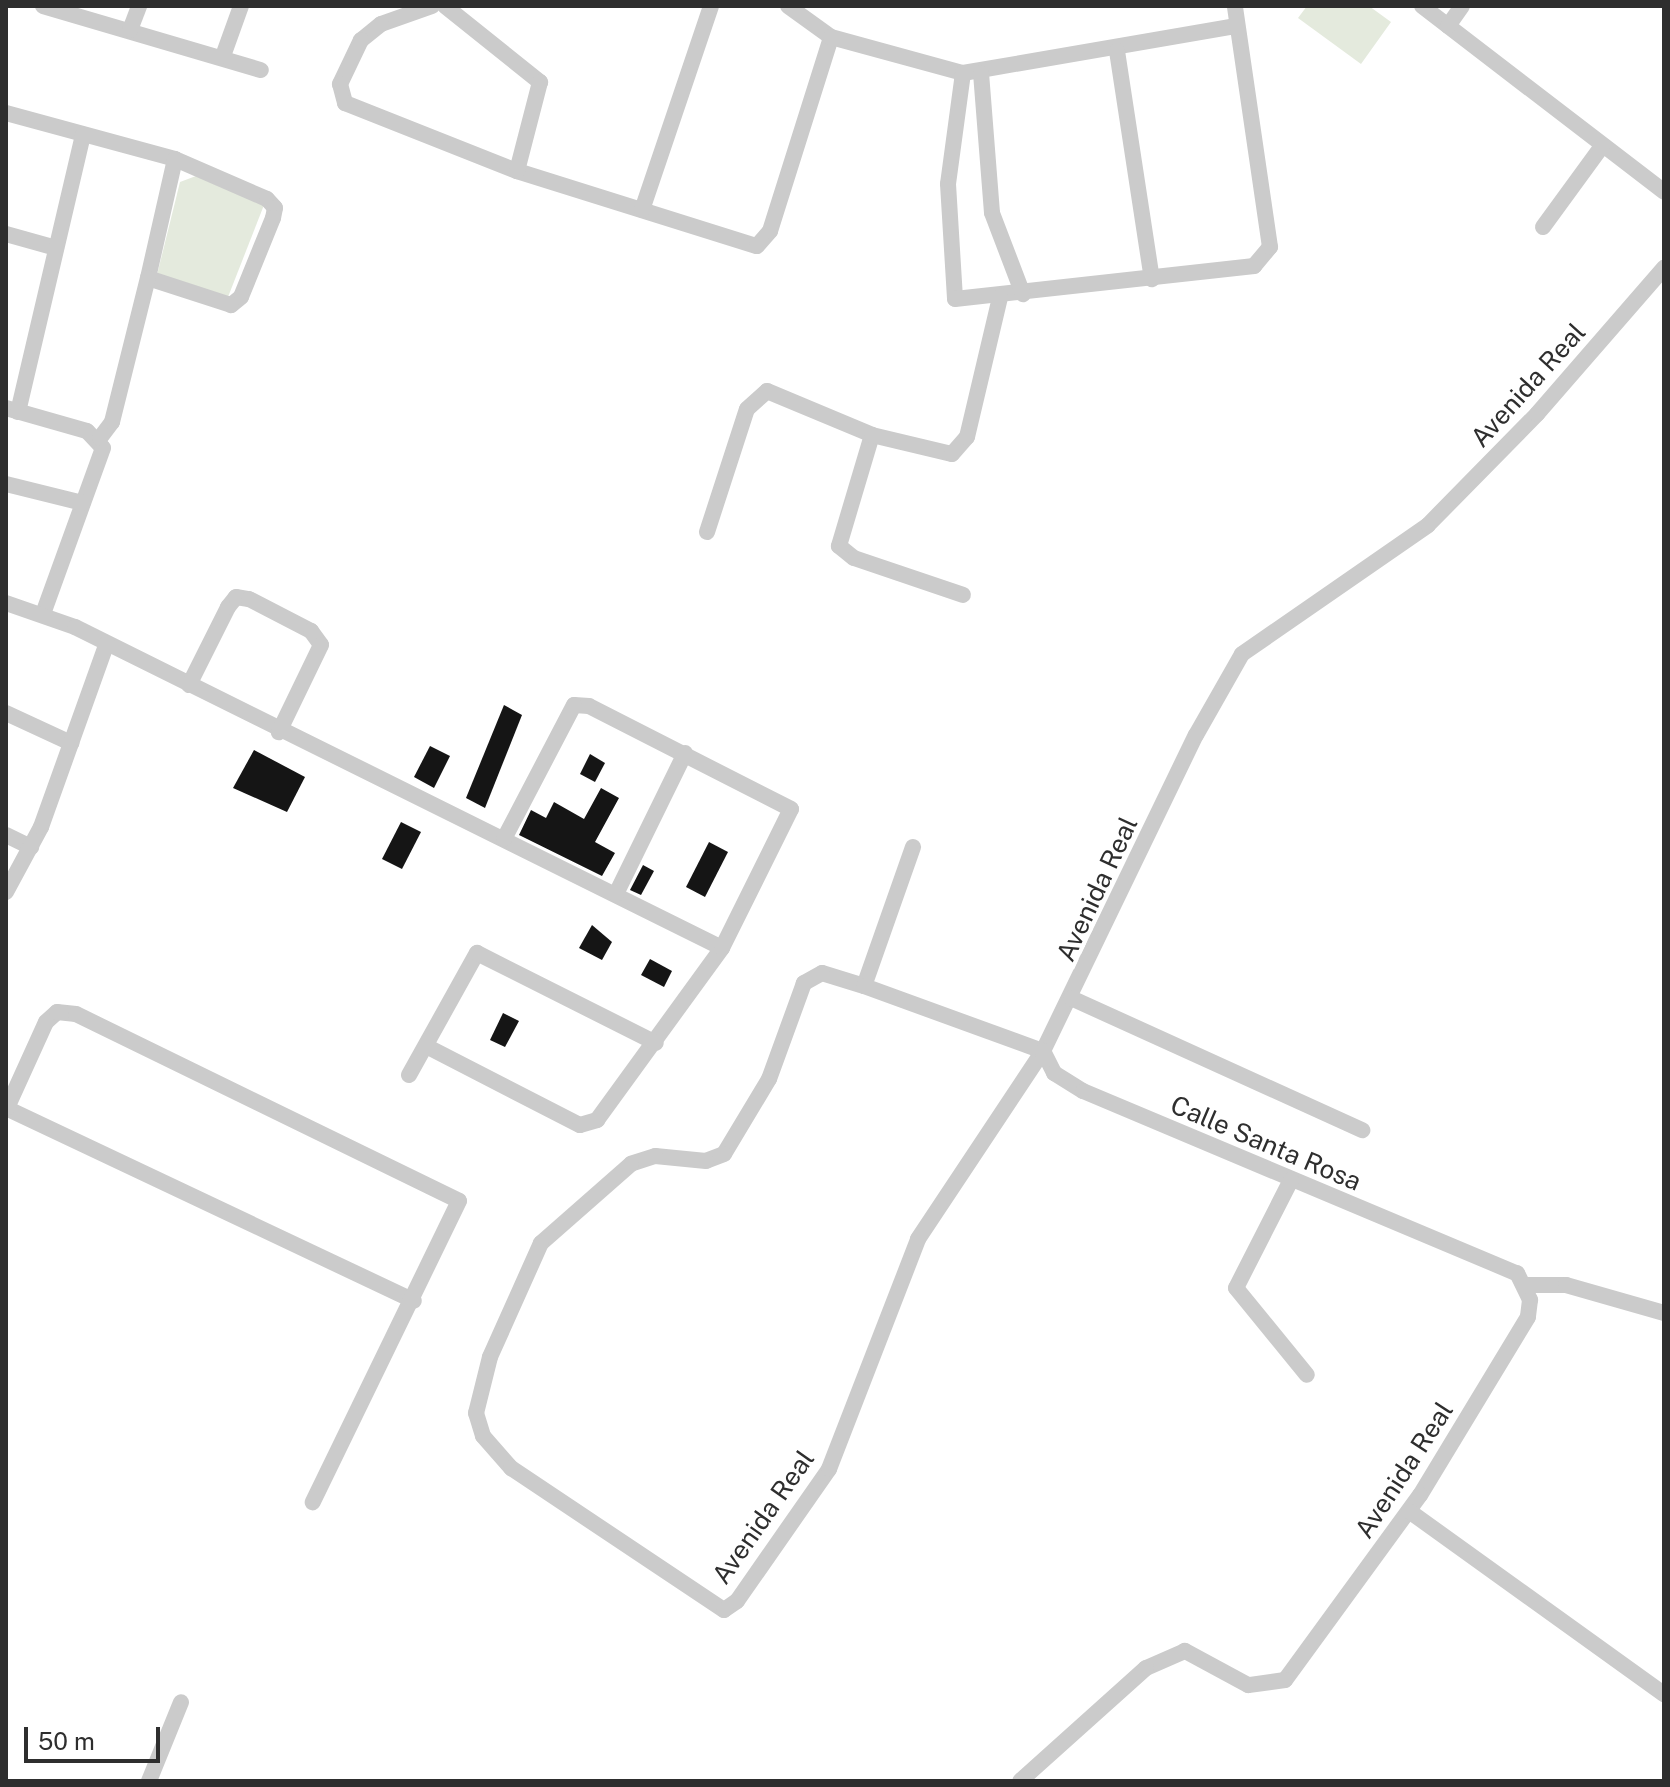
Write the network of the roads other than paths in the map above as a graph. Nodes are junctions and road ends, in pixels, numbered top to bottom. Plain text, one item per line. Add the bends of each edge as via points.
1 (43, 6) edge
2 (139, 6) edge
3 (241, 6) edge
4 (432, 6) edge
5 (445, 6) edge
6 (711, 6) edge
7 (788, 6) edge
8 (1235, 6) edge
9 (1422, 6) edge
10 (1462, 6) edge
11 (1235, 26) junction
12 (1448, 26) junction
13 (130, 30) junction
14 (831, 37) junction
15 (1117, 51) junction
16 (223, 56) junction
17 (261, 70) dead end
18 (963, 73) junction
19 (981, 73) junction
20 (6, 113) edge
21 (83, 134) junction
22 (1602, 146) junction
23 (175, 159) junction
24 (517, 171) junction
25 (1664, 192) edge
26 (642, 210) junction
27 (1543, 227) dead end
28 (6, 234) edge
29 (56, 248) junction
30 (1664, 268) edge
31 (148, 278) junction
32 (1152, 279) junction
33 (1023, 294) junction
34 (1000, 297) junction
35 (12, 410) edge
36 (872, 435) junction
37 (100, 438) junction
38 (6, 484) edge
39 (83, 503) junction
40 (707, 532) dead end
41 (963, 595) dead end
42 (6, 603) edge
43 (43, 614) junction
44 (107, 643) junction
45 (189, 685) junction
46 (6, 713) edge
47 (279, 732) junction
48 (71, 743) junction
49 (685, 753) junction
50 (6, 835) edge
51 (504, 839) junction
52 (31, 847) junction
53 (913, 847) dead end
54 (6, 892) edge
55 (616, 894) junction
56 (722, 948) junction
57 (864, 986) junction
58 (1071, 998) junction
59 (656, 1043) junction
60 (426, 1046) junction
61 (1043, 1051) junction
62 (409, 1075) dead end
63 (7, 1108) edge
64 (1362, 1130) dead end
65 (1291, 1180) junction
66 (1526, 1285) junction
67 (414, 1301) junction
68 (1664, 1313) edge
69 (1307, 1375) dead end
70 (313, 1502) dead end
71 (1409, 1511) junction
72 (1664, 1694) edge
73 (181, 1702) dead end
74 (149, 1781) edge
75 (1020, 1781) edge

1 - 13 street
2 - 13 street
3 - 16 street
4 - 24 street via 381,24 361,40 338,92 345,103
5 - 24 street via 540,82
6 - 26 street
7 - 14 street
8 - 11 street
9 - 12 street
10 - 12 street
11 - 15 street
11 - 32 street via 1267,257 1254,266
12 - 22 street
13 - 16 street
14 - 18 street
14 - 26 street via 770,231 757,246
15 - 19 street
15 - 32 street
16 - 17 street
18 - 19 street
18 - 34 street via 948,184 955,299
19 - 33 street via 992,213
20 - 21 street
21 - 23 street
21 - 29 street
22 - 25 street
22 - 27 street
23 - 31 street
23 - 31 street via 267,199 275,208 273,218 241,297 231,305
24 - 26 street
28 - 29 street
29 - 35 street
30 - 58 street, Avenida Real via 1537,414 1428,525 1242,654 1196,735
31 - 37 street via 112,422
32 - 33 street
33 - 34 street
34 - 36 street via 967,437 952,454
35 - 37 street
36 - 40 street via 767,391 757,395
36 - 41 street via 839,546 854,558
37 - 39 street via 103,448
38 - 39 street
39 - 43 street
42 - 43 street
43 - 44 street
44 - 45 street
44 - 48 street
45 - 47 street
45 - 47 street via 236,597 311,631 321,645
46 - 48 street
47 - 51 street
48 - 52 street
49 - 51 street via 589,706 574,705
49 - 55 street
49 - 56 street via 791,809
50 - 52 street
51 - 55 street
52 - 54 street
53 - 57 street
55 - 56 street
56 - 59 street
57 - 61 street
57 - 61 street, Avenida Real via 822,973 804,983 769,1079 724,1154 706,1161 640,1158 541,1243 525,1267 490,1357 476,1413 483,1436 511,1468 697,1597 724,1610 737,1601 822,1480 918,1239
58 - 61 street, Avenida Real via 1044,1038
58 - 64 street
59 - 60 street via 588,1126
59 - 60 street via 477,953
60 - 62 street
61 - 65 street, Calle Santa Rosa via 1054,1073 1083,1091
63 - 67 street
63 - 67 street via 46,1022 57,1012 76,1014 459,1201
65 - 66 street, Calle Santa Rosa via 1509,1269
65 - 69 street via 1236,1288
66 - 68 street via 1566,1285
66 - 71 street, Avenida Real via 1528,1317
67 - 70 street
71 - 72 street
71 - 75 street, Avenida Real via 1285,1680 1248,1685 1185,1651 1146,1668
73 - 74 street

